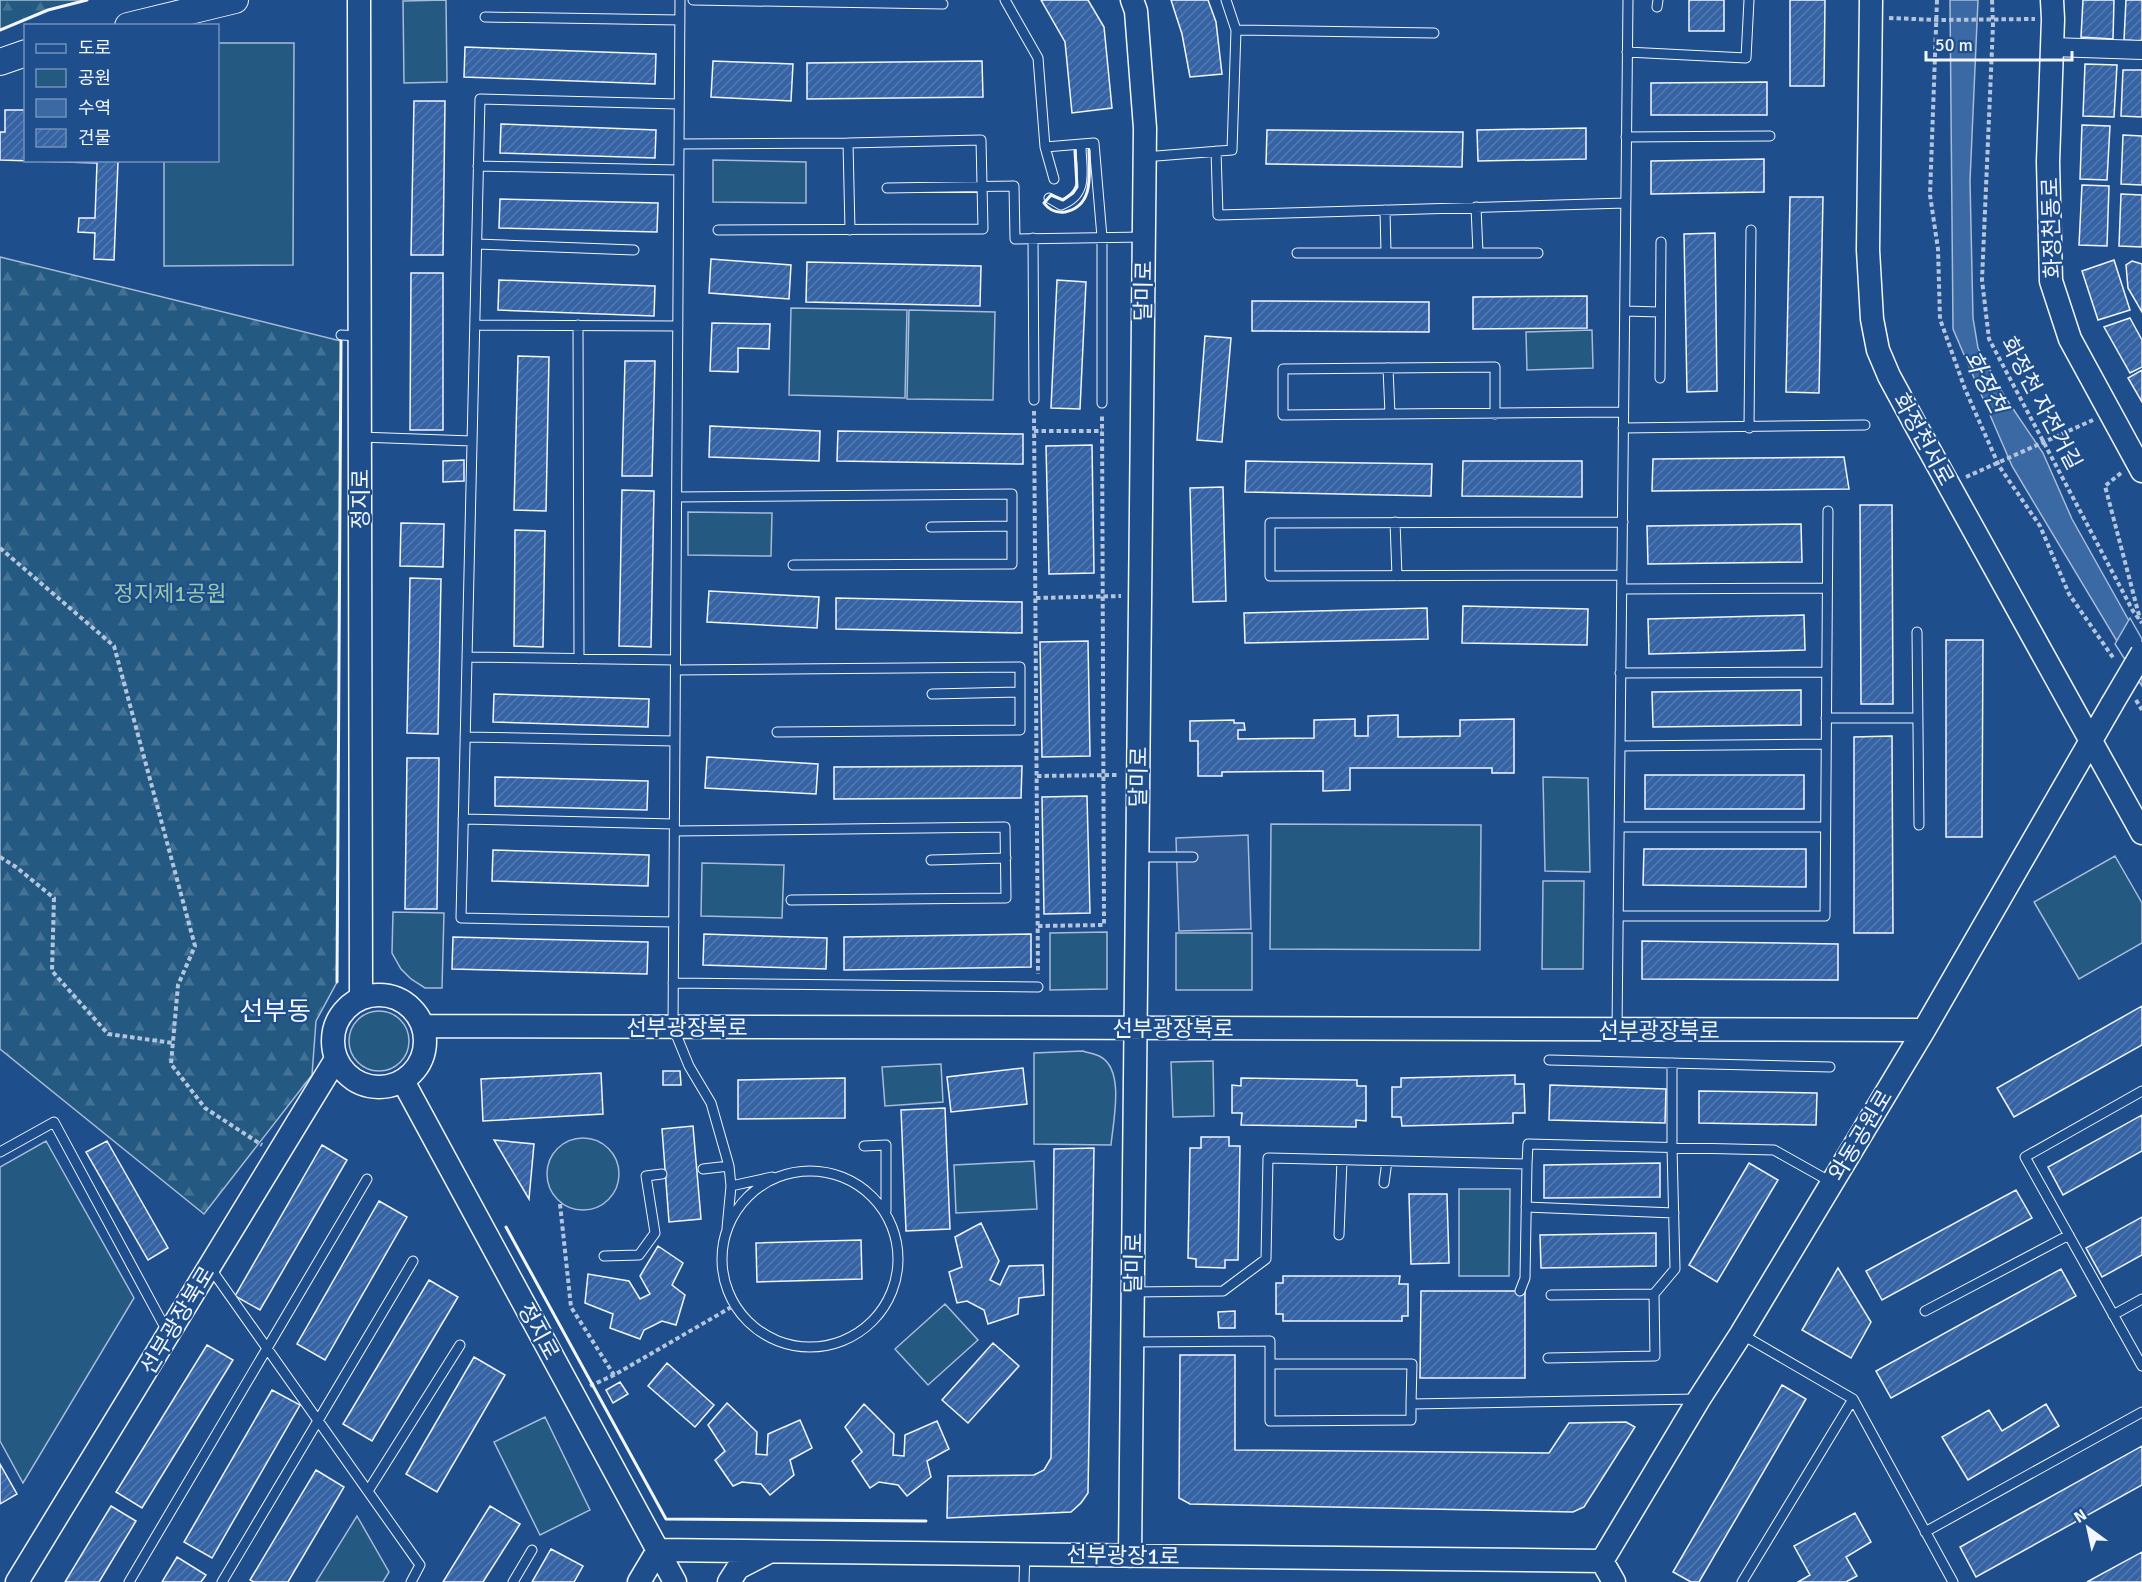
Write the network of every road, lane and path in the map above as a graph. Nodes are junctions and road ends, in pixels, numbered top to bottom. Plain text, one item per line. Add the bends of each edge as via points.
1 (235, 0) edge
2 (359, 0) edge
3 (680, 0) edge
4 (693, 0) edge
5 (1005, 0) edge
6 (1131, 0) edge
7 (1226, 0) edge
8 (1628, 0) edge
9 (1749, 0) edge
10 (1937, 0) edge
11 (1992, 0) edge
12 (760, 1) edge
13 (943, 4) dead end
14 (1871, 8) edge
15 (2053, 10) edge
16 (485, 17) dead end
17 (1993, 19) junction
18 (680, 20) junction
19 (1938, 20) junction
20 (143, 24) edge
21 (1236, 30) junction
22 (1434, 33) dead end
23 (2052, 47) junction
24 (2142, 50) edge
25 (1627, 52) junction
26 (24, 54) edge
27 (0, 62) edge
28 (679, 104) junction
29 (1770, 136) dead end
30 (1626, 137) junction
31 (848, 143) junction
32 (679, 144) junction
33 (1081, 145) junction
34 (1045, 147) junction
35 (1216, 151) junction
36 (1144, 157) junction
37 (478, 166) junction
38 (679, 170) junction
39 (1054, 179) dead end
40 (982, 186) junction
41 (887, 188) dead end
42 (1048, 198) dead end
43 (1625, 202) junction
44 (1476, 207) junction
45 (1385, 210) junction
46 (718, 230) dead end
47 (850, 230) junction
48 (1751, 230) dead end
49 (1102, 237) junction
50 (1144, 237) junction
51 (1033, 238) junction
52 (1661, 242) dead end
53 (477, 244) junction
54 (634, 250) dead end
55 (1297, 253) dead end
56 (1386, 253) junction
57 (1478, 253) junction
58 (1538, 253) dead end
59 (1624, 311) junction
60 (1660, 312) junction
61 (475, 325) junction
62 (578, 325) junction
63 (678, 326) junction
64 (1388, 368) junction
65 (1660, 378) dead end
66 (1034, 400) joint
67 (1102, 403) joint
68 (1623, 412) junction
69 (2110, 413) junction
70 (1390, 414) junction
71 (1495, 414) junction
72 (1865, 425) dead end
73 (1623, 428) junction
74 (1749, 428) junction
75 (1034, 431) junction
76 (1102, 431) junction
77 (360, 437) junction
78 (472, 441) junction
79 (2045, 443) junction
80 (1998, 462) junction
81 (2139, 466) edge
82 (1949, 485) junction
83 (677, 496) junction
84 (1828, 512) dead end
85 (1395, 522) junction
86 (1623, 522) junction
87 (1012, 526) junction
88 (932, 527) dead end
89 (0, 548) edge
90 (793, 565) dead end
91 (1622, 575) junction
92 (1397, 576) junction
93 (1827, 588) junction
94 (1622, 589) junction
95 (1103, 597) junction
96 (1036, 598) junction
97 (2142, 623) edge
98 (1917, 632) dead end
99 (2142, 653) edge
100 (467, 657) junction
101 (579, 659) junction
102 (2116, 663) dead end
103 (676, 665) junction
104 (1826, 672) junction
105 (1620, 673) junction
106 (2132, 691) dead end
107 (1020, 692) junction
108 (932, 694) dead end
109 (2142, 710) edge
110 (1826, 718) junction
111 (1918, 718) junction
112 (777, 732) dead end
113 (465, 737) junction
114 (675, 741) junction
115 (2090, 743) junction
116 (1826, 744) junction
117 (1620, 746) junction
118 (1103, 775) junction
119 (1037, 776) junction
120 (463, 819) junction
121 (1919, 825) dead end
122 (1619, 827) junction
123 (1826, 827) junction
124 (674, 828) junction
125 (2142, 833) edge
126 (0, 857) edge
127 (1137, 857) junction
128 (1193, 857) dead end
129 (1006, 858) junction
130 (931, 860) dead end
131 (791, 900) dead end
132 (1618, 916) junction
133 (674, 922) junction
134 (1038, 926) junction
135 (673, 983) junction
136 (1038, 987) joint
137 (361, 998) junction
138 (423, 1026) junction
139 (673, 1027) junction
140 (1135, 1028) junction
141 (1617, 1029) junction
142 (1924, 1030) junction
143 (173, 1043) junction
144 (336, 1059) junction
145 (1549, 1060) dead end
146 (1672, 1063) junction
147 (1830, 1067) dead end
148 (403, 1080) junction
149 (2142, 1091) edge
150 (864, 1146) dead end
151 (1672, 1148) junction
152 (0, 1152) edge
153 (277, 1155) junction
154 (1342, 1160) junction
155 (1387, 1161) junction
156 (1527, 1164) junction
157 (729, 1166) junction
158 (703, 1169) dead end
159 (799, 1171) junction
160 (662, 1174) dead end
161 (367, 1179) dead end
162 (1831, 1182) junction
163 (1384, 1183) dead end
164 (731, 1186) junction
165 (561, 1204) dead end
166 (1526, 1208) junction
167 (886, 1211) junction
168 (1674, 1214) junction
169 (727, 1228) junction
170 (1339, 1235) dead end
171 (2069, 1235) junction
172 (604, 1256) dead end
173 (413, 1261) dead end
174 (209, 1267) junction
175 (1520, 1291) dead end
176 (1132, 1292) junction
177 (1654, 1294) junction
178 (1551, 1295) dead end
179 (2142, 1299) edge
180 (735, 1305) junction
181 (1925, 1311) dead end
182 (2113, 1315) junction
183 (169, 1334) junction
184 (1741, 1334) junction
185 (1132, 1342) junction
186 (460, 1345) dead end
187 (267, 1348) junction
188 (1548, 1358) dead end
189 (1270, 1364) junction
190 (2142, 1366) edge
191 (614, 1375) junction
192 (573, 1394) junction
193 (1699, 1399) junction
194 (1853, 1399) junction
195 (1411, 1404) junction
196 (2142, 1412) edge
197 (318, 1421) junction
198 (368, 1491) junction
199 (1925, 1532) junction
200 (532, 1550) dead end
201 (658, 1550) junction
202 (772, 1551) junction
203 (1024, 1554) junction
204 (1130, 1556) junction
205 (1602, 1561) junction
206 (17, 1582) edge
207 (129, 1582) edge
208 (222, 1582) edge
209 (411, 1582) edge
210 (513, 1582) edge
211 (639, 1582) edge
212 (675, 1582) edge
213 (729, 1582) edge
214 (1024, 1582) edge
215 (1614, 1582) edge
216 (1742, 1582) edge
217 (1953, 1582) edge

1 - 20 main road
2 - 77 street, 정지로 via 350,336
3 - 18 lane
4 - 12 lane
5 - 34 lane via 1038,58
6 - 36 street, 달미로 via 1136,11
7 - 21 lane
8 - 25 lane
9 - 25 lane via 1746,58
10 - 19 path
11 - 17 path, 화정천 자전거길
12 - 13 lane
14 - 19 path
14 - 82 street, 화정천서로 via 1868,250 1872,319 1878,350 1889,376
15 - 17 path
15 - 23 street, 화정천동로
16 - 18 lane
17 - 19 path
17 - 79 path, 화정천 자전거길 via 1982,280 1986,315 1989,339
18 - 28 lane
19 - 80 path via 1930,195 1938,249 1940,319 1965,389
21 - 22 lane
21 - 35 lane via 1232,150
23 - 24 street
23 - 69 street, 화정천동로 via 2048,162 2051,281 2070,339
25 - 30 lane
26 - 27 main road
28 - 32 lane
28 - 37 lane via 480,99
29 - 30 lane
30 - 43 lane
31 - 32 lane
31 - 40 lane via 981,140
31 - 47 lane
32 - 38 lane
33 - 34 lane
33 - 42 lane via 1079,193 1061,205
33 - 49 lane via 1094,143
34 - 39 lane
35 - 36 lane
35 - 45 lane via 1218,215
36 - 50 street, 달미로
37 - 38 lane
37 - 53 lane
38 - 63 lane
40 - 41 lane
40 - 47 lane via 983,229
40 - 51 lane via 1014,186 1015,239
43 - 44 lane
43 - 59 lane
44 - 45 lane
44 - 57 lane
45 - 56 lane
46 - 47 lane
48 - 74 lane
49 - 50 lane
49 - 51 lane
49 - 67 lane
50 - 127 street, 달미로
51 - 66 lane
52 - 60 lane
53 - 54 lane
53 - 61 lane
55 - 56 lane
56 - 57 lane
57 - 58 lane
59 - 60 lane
59 - 68 lane
60 - 65 lane
61 - 62 lane
61 - 78 lane
62 - 63 lane
62 - 101 lane
63 - 83 lane
64 - 70 lane
64 - 70 lane via 1283,369 1283,415
64 - 71 lane via 1495,367
66 - 75 path
67 - 76 path
68 - 71 lane
68 - 73 lane
69 - 79 path
69 - 81 street, 화정천동로
70 - 71 lane
72 - 74 lane
73 - 74 lane
73 - 86 lane
75 - 76 path
75 - 96 path
76 - 95 path
77 - 78 lane
77 - 137 street, 정지로
78 - 100 lane
79 - 80 path
79 - 97 path, 화정천 자전거길
80 - 82 path
80 - 102 path via 2040,526 2069,594
81 - 97 path via 2105,486
82 - 115 street, 화정천서로
83 - 87 lane via 1012,494
83 - 103 lane
84 - 93 lane
85 - 86 lane
85 - 92 lane
85 - 92 lane via 1270,523 1270,576
86 - 91 lane
87 - 88 lane
87 - 90 lane via 1012,564
89 - 143 path via 114,646 195,946 178,985
91 - 92 lane
91 - 94 lane
93 - 94 lane
93 - 104 lane
94 - 105 lane
95 - 96 path
95 - 118 path
96 - 119 path
98 - 111 lane
99 - 115 street, 와동공원로, bridge
100 - 101 lane
100 - 113 lane
101 - 103 lane
103 - 107 lane via 1020,667
103 - 114 lane
104 - 105 lane
104 - 110 lane
105 - 117 lane
106 - 109 path
107 - 108 lane
107 - 112 lane via 1020,730
110 - 111 lane
110 - 116 lane
111 - 121 lane
113 - 114 lane
113 - 120 lane
114 - 124 lane
115 - 125 street, 화정천서로
115 - 142 street, 와동공원로
116 - 117 lane
116 - 123 lane
117 - 122 lane
118 - 119 path
118 - 134 path via 1104,925
119 - 134 path
120 - 124 lane
120 - 133 lane via 461,918
122 - 123 lane
122 - 132 lane
123 - 132 lane via 1825,916
124 - 129 lane via 1005,827
124 - 133 lane
126 - 143 path via 54,898 52,971 108,1034
127 - 128 lane
127 - 140 street, 달미로
129 - 130 lane
129 - 131 lane via 1006,898
132 - 141 lane
133 - 135 lane
134 - 136 path
135 - 136 lane
135 - 139 lane
137 - 138 street via 380,995 398,999 414,1010
137 - 144 street via 346,1008 336,1023 332,1041
138 - 139 street, 선부광장북로
138 - 148 street via 423,1054 414,1071
139 - 140 street, 선부광장북로
139 - 157 lane via 689,1066 711,1103
140 - 141 street, 선부광장북로
140 - 176 street, 달미로
141 - 142 street, 선부광장북로
142 - 162 street, 와동공원로
143 - 153 path via 171,1064 205,1108
144 - 148 street via 346,1075 362,1085 381,1088
144 - 153 street, 선부광장북로
145 - 146 lane
146 - 147 lane
146 - 151 lane
148 - 192 street, 정지로
149 - 171 lane via 2025,1157
150 - 167 lane via 886,1145
151 - 156 lane via 1528,1144
151 - 162 lane via 1774,1150
151 - 168 lane
152 - 183 lane via 54,1122
153 - 174 street, 선부광장북로
154 - 155 lane
154 - 170 lane
154 - 176 lane via 1268,1158 1266,1259 1223,1292
155 - 156 lane
155 - 163 lane
156 - 166 lane
157 - 158 lane
157 - 164 lane
159 - 164 lane
159 - 167 lane via 824,1171 848,1179 869,1192
159 - 169 lane via 755,1190 738,1207
160 - 172 lane via 646,1176 655,1233 639,1255
161 - 187 lane
162 - 184 street, 와동공원로
164 - 169 lane
165 - 191 path via 571,1307
166 - 168 lane
166 - 175 lane via 1525,1278
167 - 180 lane via 897,1237 899,1264 893,1291 879,1315 859,1334 833,1345 806,1348 779,1342 755,1329
168 - 177 lane via 1675,1269
169 - 180 lane via 722,1256 725,1283
171 - 181 lane
171 - 182 lane
173 - 197 lane
174 - 183 street, 선부광장북로
174 - 187 lane
176 - 185 street, 달미로
177 - 178 lane
177 - 188 lane via 1655,1356
179 - 182 lane
180 - 191 path
182 - 190 lane
183 - 206 street, 선부광장북로
184 - 193 street, 와동공원로
184 - 194 lane
185 - 189 lane via 1270,1341
185 - 204 street, 달미로
186 - 198 lane
187 - 197 lane
187 - 207 lane
189 - 195 lane via 1412,1364
189 - 195 lane via 1270,1421 1411,1420
191 - 192 path
192 - 201 street, 정지로
193 - 195 lane
193 - 205 street, 와동공원로
194 - 199 lane
194 - 216 lane
196 - 199 lane
197 - 198 lane
197 - 208 lane
198 - 209 lane via 420,1565
199 - 217 lane
200 - 210 lane
201 - 202 street, 선부광장1로
201 - 211 street
201 - 212 street, 정지로
202 - 203 street, 선부광장1로
202 - 213 street via 738,1568
203 - 204 street, 선부광장1로
203 - 214 lane
204 - 205 street, 선부광장1로
205 - 215 street

